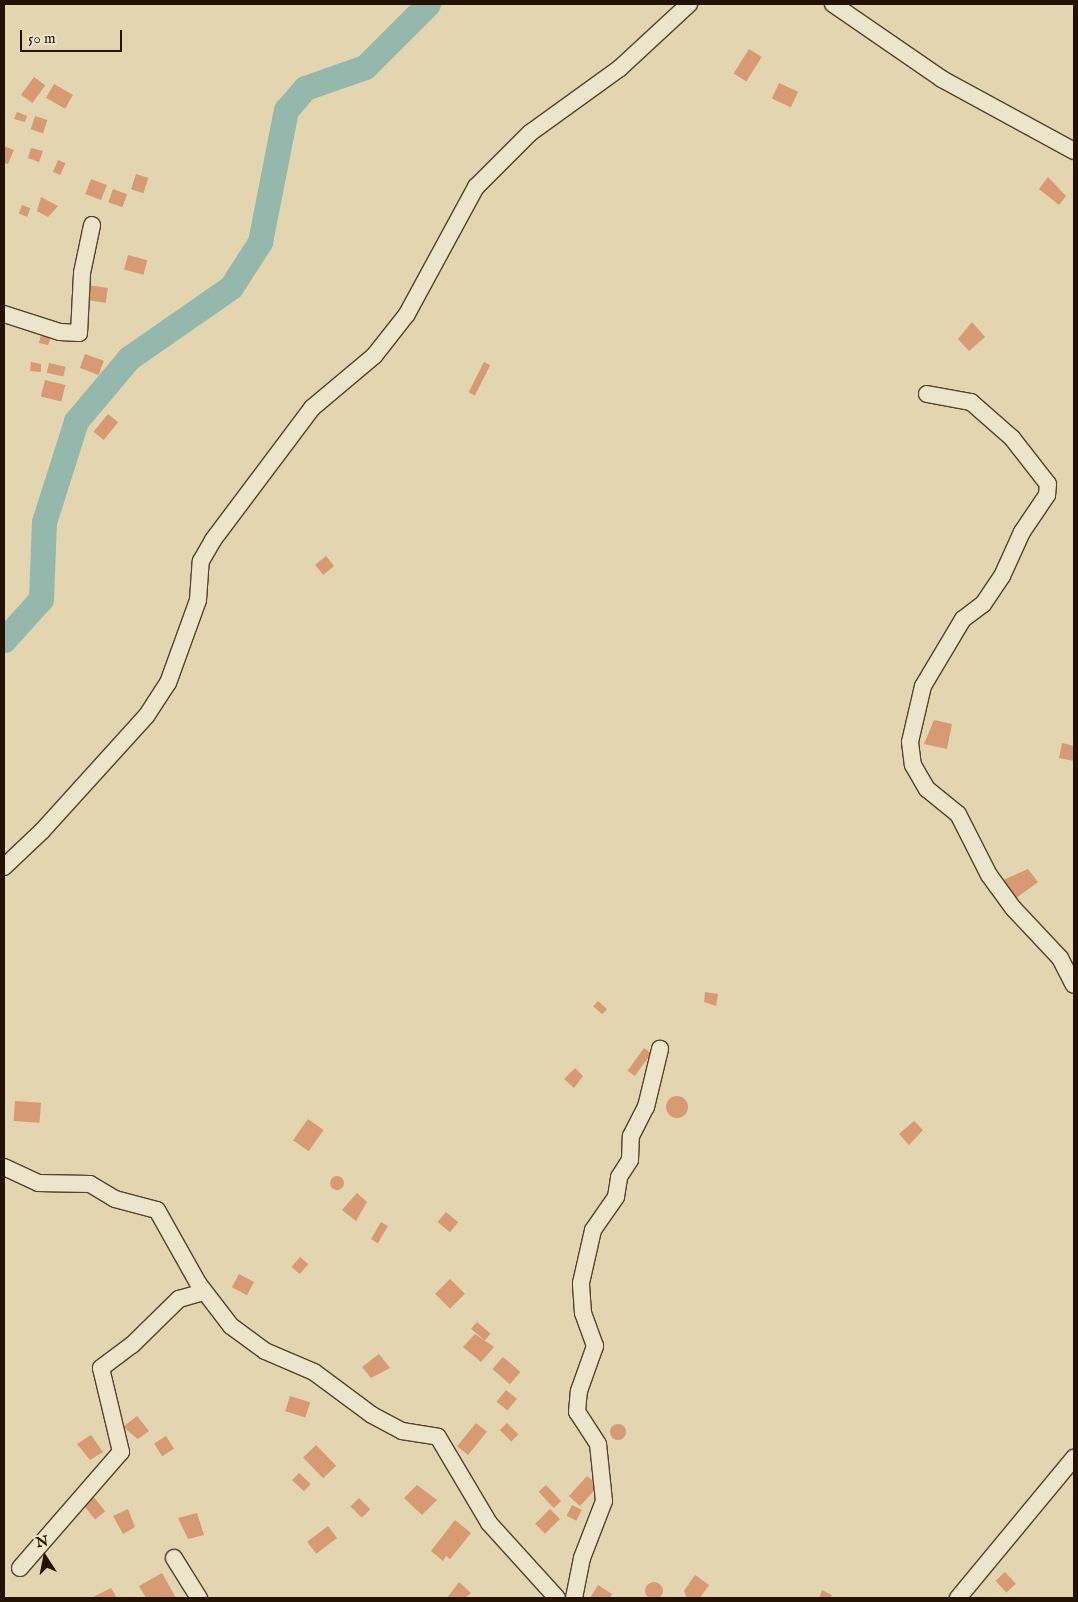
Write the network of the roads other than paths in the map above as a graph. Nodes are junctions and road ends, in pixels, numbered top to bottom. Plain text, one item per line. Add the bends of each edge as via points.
1 (689, 4) edge
2 (833, 4) edge
3 (1074, 151) edge
4 (92, 225) dead end
5 (4, 314) edge
6 (928, 394) dead end
7 (4, 867) edge
8 (1074, 985) edge
9 (660, 1049) dead end
10 (4, 1167) edge
11 (204, 1292) junction
12 (1074, 1458) edge
13 (174, 1558) dead end
14 (20, 1568) dead end
15 (199, 1598) edge
16 (557, 1598) edge
17 (574, 1598) edge
18 (958, 1598) edge

1 - 7 street via 620,68 530,133 476,187 407,314 374,356 312,408 213,540 201,561 198,600 168,683 147,715 42,831
2 - 3 street via 942,79
4 - 5 street via 82,273 79,333 60,332
6 - 8 street via 971,402 1012,438 1048,484 1046,495 1022,532 1002,576 983,604 962,619 923,686 910,742 918,773 927,789 958,814 989,875 1013,908 1060,958
9 - 17 street via 646,1107 631,1136 630,1160 619,1177 616,1196 593,1230 581,1283 583,1313 595,1346 579,1391 577,1412 598,1444 604,1500 582,1558
10 - 11 street via 38,1182 90,1184 115,1198 157,1210
11 - 14 street via 179,1299 132,1345 101,1368 122,1452
11 - 16 street via 231,1326 265,1351 314,1372 372,1415 402,1431 438,1437 489,1523
12 - 18 street
13 - 15 street

